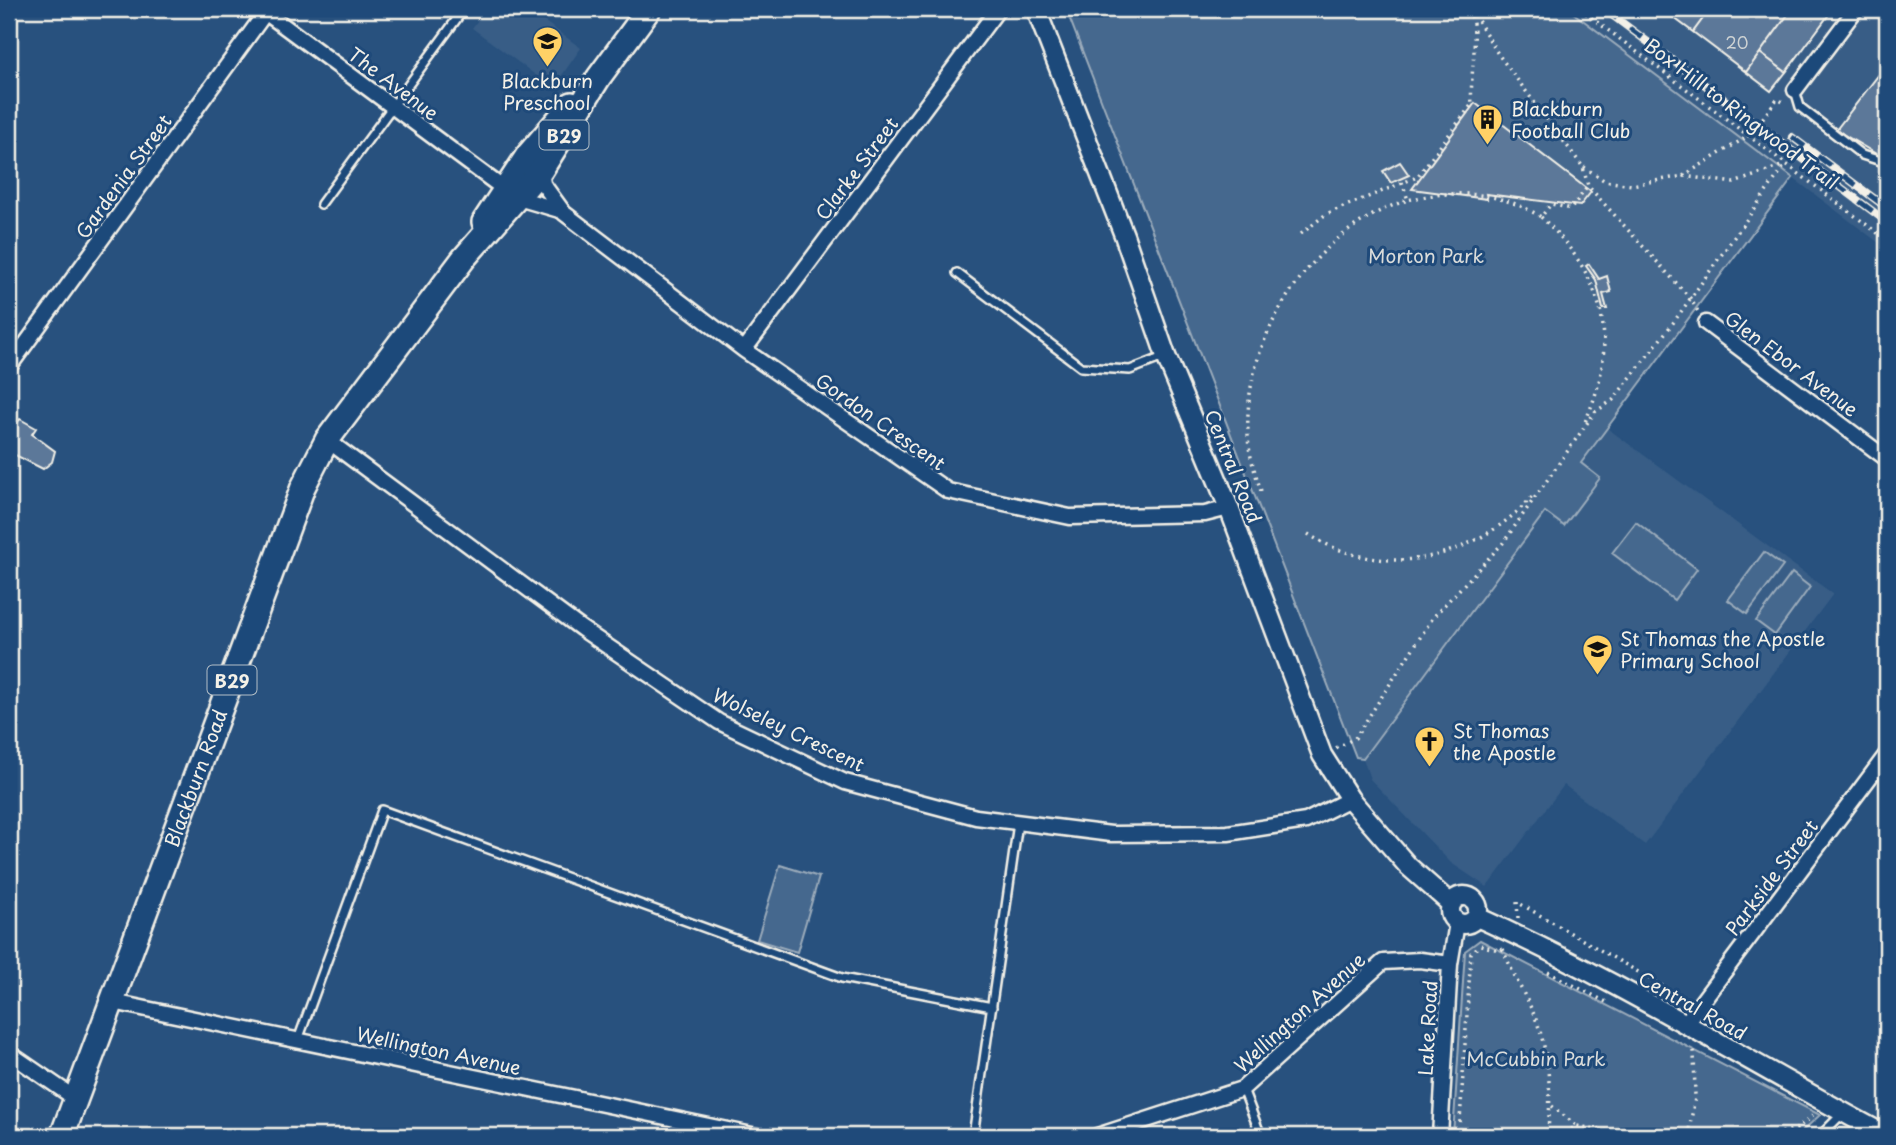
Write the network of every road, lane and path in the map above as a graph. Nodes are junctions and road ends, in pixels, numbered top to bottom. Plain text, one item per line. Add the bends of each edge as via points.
1 (464, 9) edge
2 (649, 9) edge
3 (998, 9) edge
4 (1036, 9) edge
5 (1470, 9) edge
6 (1580, 9) edge
7 (1856, 9) edge
8 (265, 10) edge
9 (599, 77) junction
10 (1795, 90) joint
11 (392, 106) junction
12 (1800, 107) junction
13 (1750, 135) junction
14 (1887, 163) edge
15 (1786, 164) junction
16 (1583, 167) junction
17 (541, 170) junction
18 (1683, 176) junction
19 (1402, 183) junction
20 (1588, 186) junction
21 (515, 196) junction
22 (1408, 200) junction
23 (321, 204) dead end
24 (564, 212) junction
25 (1541, 217) junction
26 (1301, 234) dead end
27 (1887, 240) edge
28 (957, 273) dead end
29 (1690, 298) junction
30 (1706, 323) joint
31 (744, 350) junction
32 (1166, 356) junction
33 (9, 367) edge
34 (1577, 438) junction
35 (327, 440) junction
36 (1563, 457) junction
37 (1887, 459) edge
38 (1261, 491) dead end
39 (1229, 508) junction
40 (1308, 534) dead end
41 (1887, 754) edge
42 (1322, 755) junction
43 (1350, 799) junction
44 (1018, 822) junction
45 (1451, 904) junction
46 (1477, 917) junction
47 (1457, 923) junction
48 (1518, 935) junction
49 (1503, 949) junction
50 (1450, 964) junction
51 (113, 1002) junction
52 (992, 1007) junction
53 (1698, 1007) junction
54 (1685, 1024) junction
55 (298, 1040) junction
56 (1694, 1048) dead end
57 (9, 1053) edge
58 (1242, 1089) junction
59 (76, 1099) junction
60 (1552, 1106) junction
61 (1817, 1111) dead end
62 (1844, 1113) junction
63 (1577, 1126) junction
64 (62, 1136) edge
65 (757, 1136) edge
66 (973, 1136) edge
67 (1097, 1136) edge
68 (1261, 1136) edge
69 (1440, 1136) edge
70 (1459, 1136) edge
71 (1548, 1136) edge
72 (1559, 1136) edge
73 (1642, 1136) edge
74 (1688, 1136) edge
75 (1762, 1136) edge
76 (1820, 1136) edge
77 (1887, 1136) edge

1 - 11 lane
2 - 9 main road, Blackburn Road / B29
3 - 31 street, Clarke Street
4 - 32 street, Central Road
5 - 16 path
5 - 19 path via 1476,35 1472,104 1417,177
6 - 13 path, Box Hill to Ringwood Trail
7 - 10 street
8 - 11 street, The Avenue
8 - 33 street, Gardenia Street
9 - 17 main road, Blackburn Road / B29
9 - 21 main road, Blackburn Road / B29 via 552,126
10 - 12 lane
11 - 21 street, The Avenue
11 - 23 lane
12 - 13 path, bridge via 1777,99
12 - 14 lane via 1862,155
13 - 15 path, Box Hill to Ringwood Trail
13 - 18 path
15 - 18 path via 1734,183
15 - 27 path, Box Hill to Ringwood Trail
15 - 29 path
16 - 18 path via 1617,184
16 - 20 path
17 - 21 main road, Blackburn Road / B29
17 - 24 street, Gordon Crescent via 548,193
19 - 22 path
19 - 26 path via 1326,214
20 - 25 path via 1572,209 1550,204
20 - 29 path
21 - 24 street, Gordon Crescent
21 - 35 main road, Blackburn Road / B29
22 - 25 path via 1430,194 1476,195 1516,203
22 - 38 path via 1370,216 1333,244 1296,287 1268,330 1248,405 1248,435
24 - 31 street, Gordon Crescent
25 - 34 path via 1562,236 1586,271 1602,316 1601,383
28 - 32 lane via 1082,368 1130,370
29 - 30 path
29 - 34 path via 1613,400 1595,412
30 - 37 street, Glen Ebor Avenue
31 - 39 street, Gordon Crescent via 948,491 1070,517 1205,514
32 - 39 street, Central Road
34 - 36 path
35 - 44 street, Wolseley Crescent via 582,629 719,722 845,782 976,817
35 - 51 main road, Blackburn Road / B29 via 299,498
36 - 40 path via 1534,495 1496,530 1442,555 1385,560 1336,549
36 - 42 path via 1503,543 1434,616 1355,738
39 - 42 street, Central Road
41 - 53 street, Parkside Street
42 - 43 street, Central Road
43 - 44 street, Wolseley Crescent via 1306,821 1228,832 1111,834
43 - 45 street, Central Road via 1408,866
44 - 52 lane
45 - 46 street via 1458,897 1473,898
45 - 47 street via 1450,915
46 - 47 street via 1468,924
46 - 48 street, Central Road
47 - 50 street, Lake Road
48 - 49 path
48 - 53 path via 1517,902
48 - 54 street, Central Road
49 - 60 path via 1535,1020
49 - 70 path via 1480,945 1471,953
50 - 58 street, Wellington Avenue via 1383,962
50 - 69 street, Lake Road
51 - 55 street, Wellington Avenue
51 - 59 main road, Blackburn Road / B29
52 - 55 lane via 842,978 382,810
52 - 66 lane
53 - 54 street, Parkside Street
54 - 62 street, Central Road
55 - 65 street, Wellington Avenue
56 - 74 path via 1695,1098
57 - 59 street
58 - 67 street, Wellington Avenue
58 - 68 lane
59 - 64 main road, Blackburn Road / B29
60 - 63 path
60 - 71 path
61 - 75 path via 1797,1129
62 - 76 lane
62 - 77 street, Central Road
63 - 72 path
63 - 73 path

